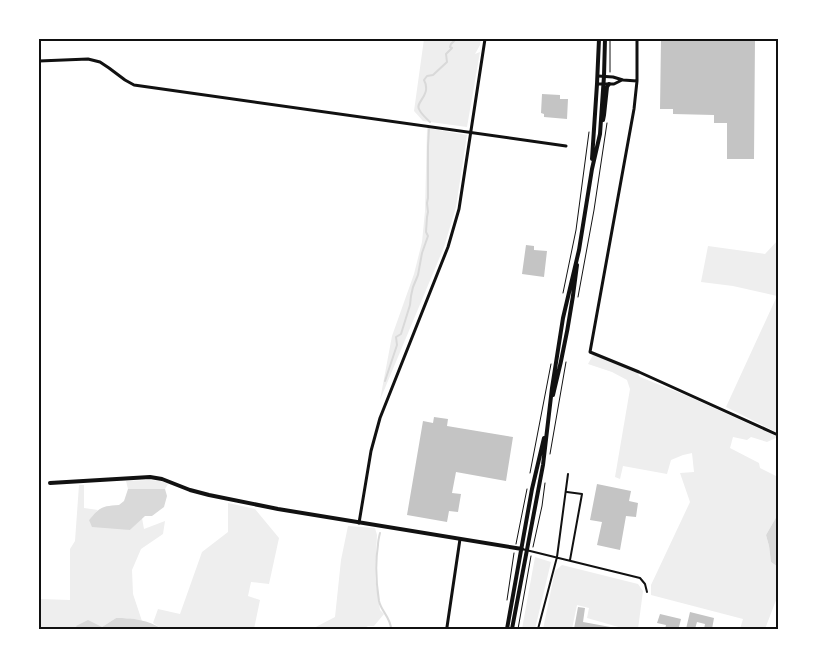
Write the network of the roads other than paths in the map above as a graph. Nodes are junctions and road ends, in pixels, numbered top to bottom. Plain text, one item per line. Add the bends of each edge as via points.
1 (485, 39) edge
2 (599, 39) edge
3 (605, 39) edge
4 (637, 39) edge
5 (39, 62) edge
6 (598, 76) junction
7 (604, 76) junction
8 (623, 80) junction
9 (637, 80) junction
10 (597, 84) junction
11 (604, 84) junction
12 (610, 84) junction
13 (600, 127) junction
14 (471, 132) junction
15 (566, 146) dead end
16 (592, 169) junction
17 (547, 426) junction
18 (778, 435) edge
19 (568, 474) dead end
20 (50, 483) dead end
21 (566, 491) junction
22 (359, 523) junction
23 (460, 538) junction
24 (522, 549) junction
25 (527, 550) junction
26 (557, 557) junction
27 (570, 560) junction
28 (647, 592) dead end
29 (447, 627) dead end
30 (507, 629) edge
31 (512, 629) edge
32 (538, 629) edge

1 - 14 street
2 - 6 street
3 - 7 street
4 - 9 street
5 - 14 street via 88,60 100,62 134,85
6 - 7 street
6 - 10 street
7 - 8 street
7 - 11 street
8 - 9 street
8 - 12 street
9 - 18 street via 590,352
10 - 11 street
10 - 16 street
11 - 12 street
11 - 13 street
12 - 13 street
13 - 16 street
14 - 15 street
14 - 22 street via 459,210 448,247 380,418
16 - 17 street via 579,250 563,318
17 - 24 street via 538,457
17 - 25 street
19 - 21 lane
20 - 22 street via 150,477 209,495
21 - 26 lane
21 - 27 lane via 582,494
22 - 23 street
23 - 24 street
23 - 29 street
24 - 25 lane
24 - 30 street
25 - 26 lane
25 - 31 street
26 - 27 lane
26 - 32 lane
27 - 28 lane via 640,578

